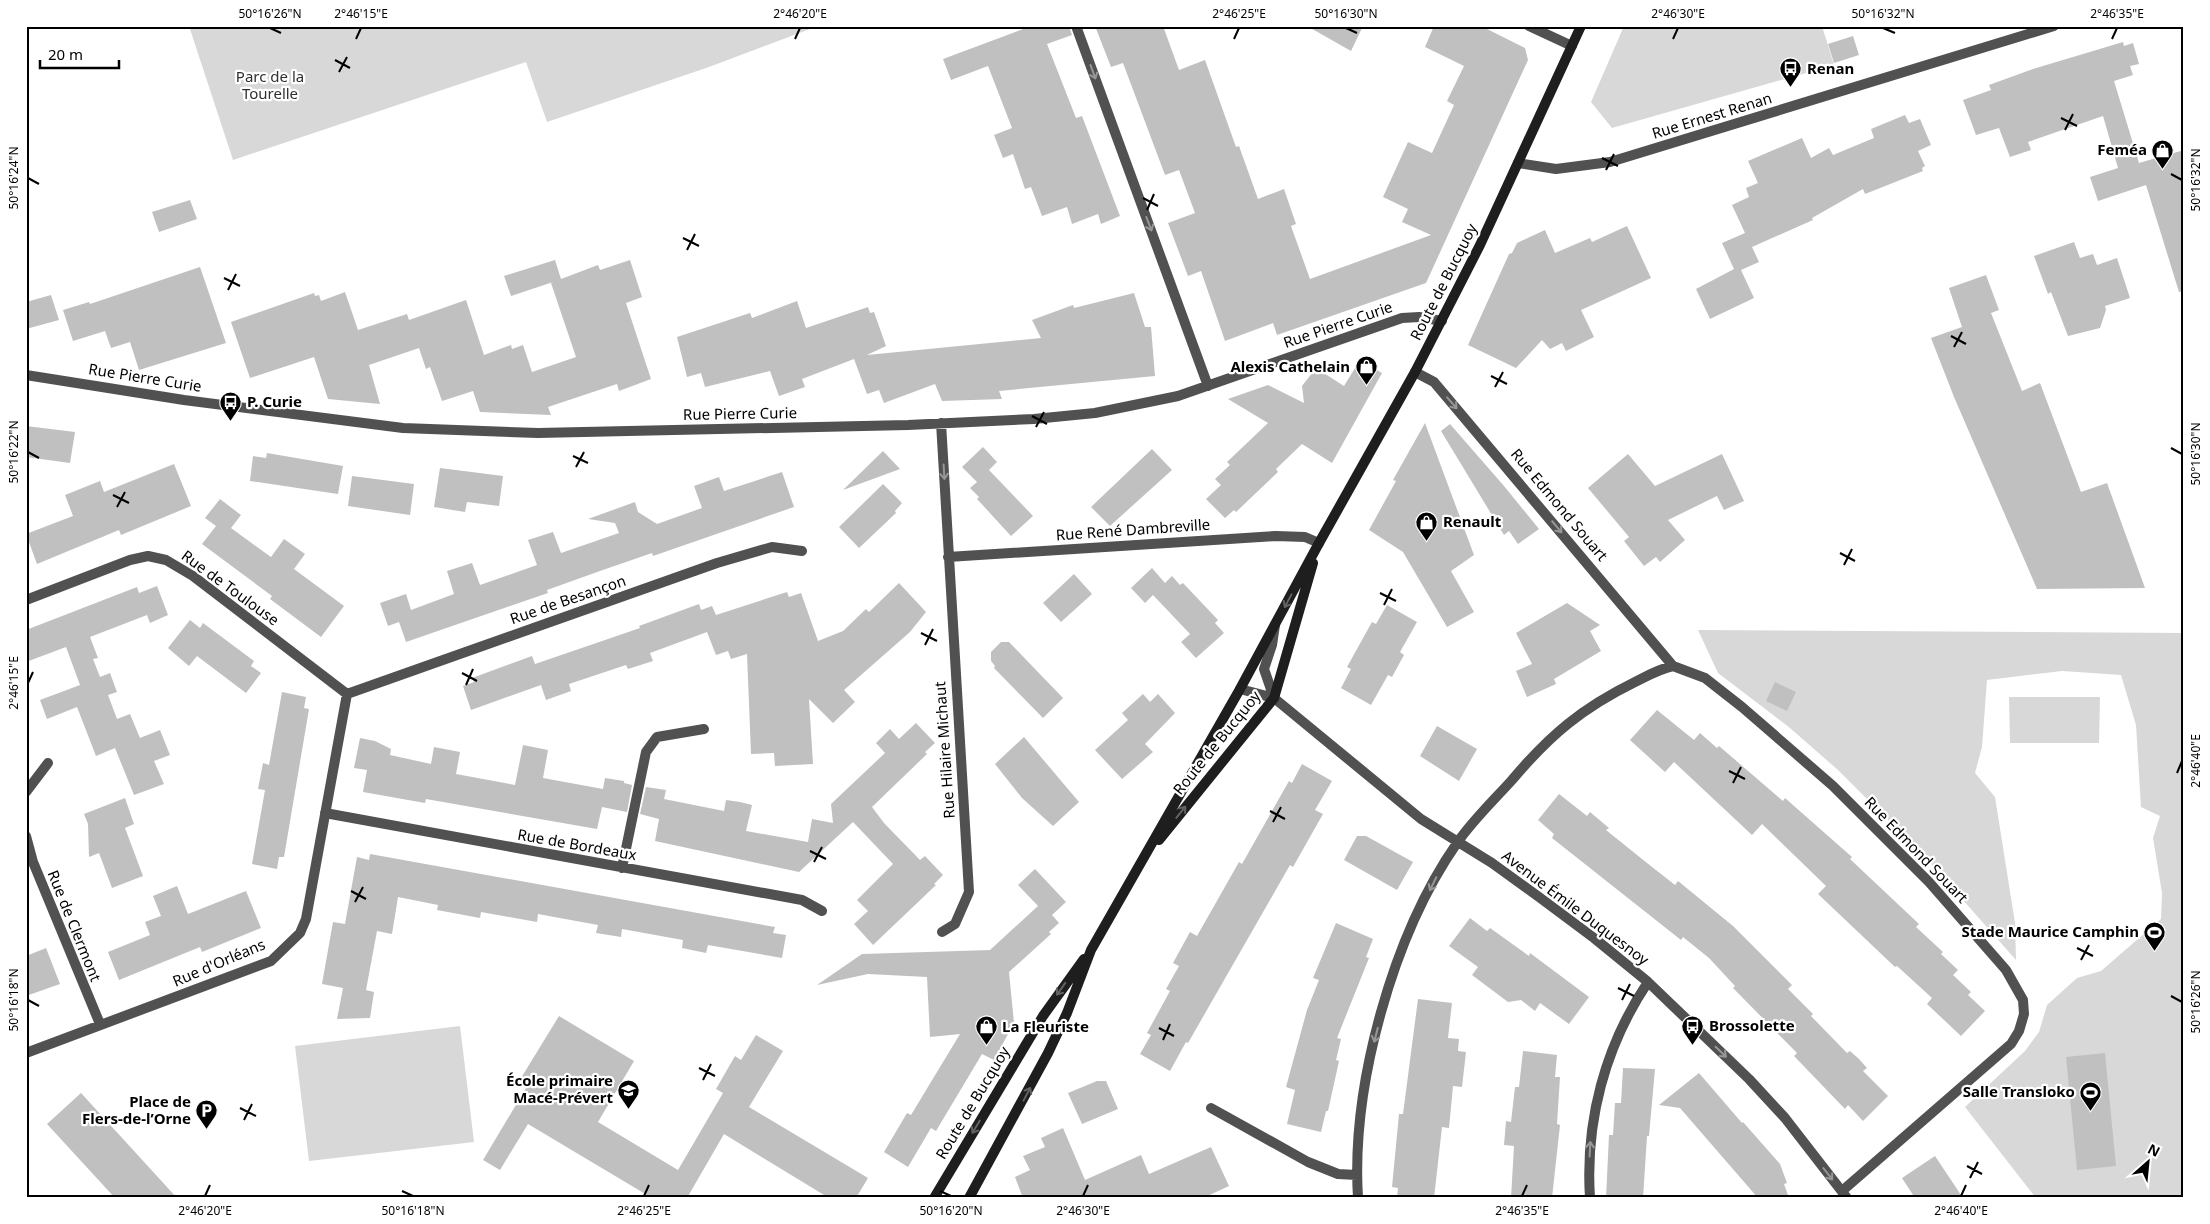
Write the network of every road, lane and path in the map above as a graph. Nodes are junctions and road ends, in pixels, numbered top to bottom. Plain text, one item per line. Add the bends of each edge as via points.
1 (1076, 26) edge
2 (1529, 26) edge
3 (1581, 26) edge
4 (2054, 26) edge
5 (1572, 46) junction
6 (1518, 163) junction
7 (1442, 321) junction
8 (1415, 372) junction
9 (26, 374) edge
10 (1208, 386) junction
11 (941, 423) junction
12 (1319, 543) junction
13 (802, 552) dead end
14 (948, 557) junction
15 (26, 600) edge
16 (1275, 625) junction
17 (1673, 666) junction
18 (1240, 689) junction
19 (346, 694) junction
20 (1274, 698) junction
21 (704, 729) dead end
22 (48, 763) dead end
23 (26, 792) edge
24 (325, 813) junction
25 (26, 836) edge
26 (1458, 842) junction
27 (1139, 864) junction
28 (622, 868) junction
29 (822, 911) dead end
30 (942, 932) dead end
31 (1091, 950) junction
32 (1648, 982) junction
33 (100, 1024) junction
34 (26, 1053) edge
35 (1211, 1108) dead end
36 (1356, 1175) junction
37 (1844, 1195) edge
38 (934, 1198) edge
39 (969, 1198) edge
40 (1358, 1198) edge
41 (1590, 1198) edge

1 -> 10 street
2 - 5 street
3 - 5 main road, Route de Bucquoy
4 - 6 street, Rue Ernest Renan via 1610,162 1556,169
5 - 6 main road, Route de Bucquoy
6 - 7 main road, Route de Bucquoy
7 - 8 main road, Route de Bucquoy
7 - 10 street, Rue Pierre Curie via 1402,318
8 - 12 main road, Route de Bucquoy
8 -> 17 street, Rue Edmond Souart via 1434,382
9 - 11 street, Rue Pierre Curie via 184,400 403,428 538,433
10 - 11 street, Rue Pierre Curie via 1159,401 1095,412 1034,419
11 -> 14 street, Rue Hilaire Michaut
12 - 14 street, Rue René Dambreville via 1305,538 1276,536
12 -> 16 main road, Route de Bucquoy
12 - 20 main road, Route de Bucquoy
13 - 19 street, Rue de Besançon via 772,547 717,563
14 - 30 street, Rue Hilaire Michaut via 968,892 954,924
15 - 19 street, Rue de Toulouse via 130,560 148,556 166,560 193,576
16 - 18 main road, Route de Bucquoy
16 - 20 street via 1264,669
17 - 26 street via 1578,714 1538,749
17 - 37 street, Rue Edmond Souart via 1705,678 1833,786 1930,882 2006,970 2023,1000 2024,1014 2019,1032 2011,1044
18 - 20 street
18 - 27 main road, Route de Bucquoy
19 - 24 street, Rue d'Orléans
20 - 26 street, Avenue Émile Duquesnoy via 1421,819
27 -> 20 main road, Route de Bucquoy
21 - 28 street via 657,736 646,752
22 - 23 street
24 - 28 street, Rue de Bordeaux
24 - 33 street, Rue d'Orléans via 306,919 300,932 271,961
25 - 33 street, Rue de Clermont via 33,862
26 - 32 street, Avenue Émile Duquesnoy via 1594,938
26 -> 36 street via 1418,914 1384,1001 1366,1075
27 - 31 main road, Route de Bucquoy
28 - 29 street, Rue de Bordeaux via 802,900
31 -> 38 main road, Route de Bucquoy via 1043,1016
39 -> 31 main road, Route de Bucquoy via 1048,1053
32 -> 37 street, Avenue Émile Duquesnoy via 1785,1118
41 -> 32 street via 1591,1130 1602,1076 1632,1007
33 - 34 street, Rue d'Orléans
35 - 36 street via 1308,1162 1338,1174
36 - 40 street

